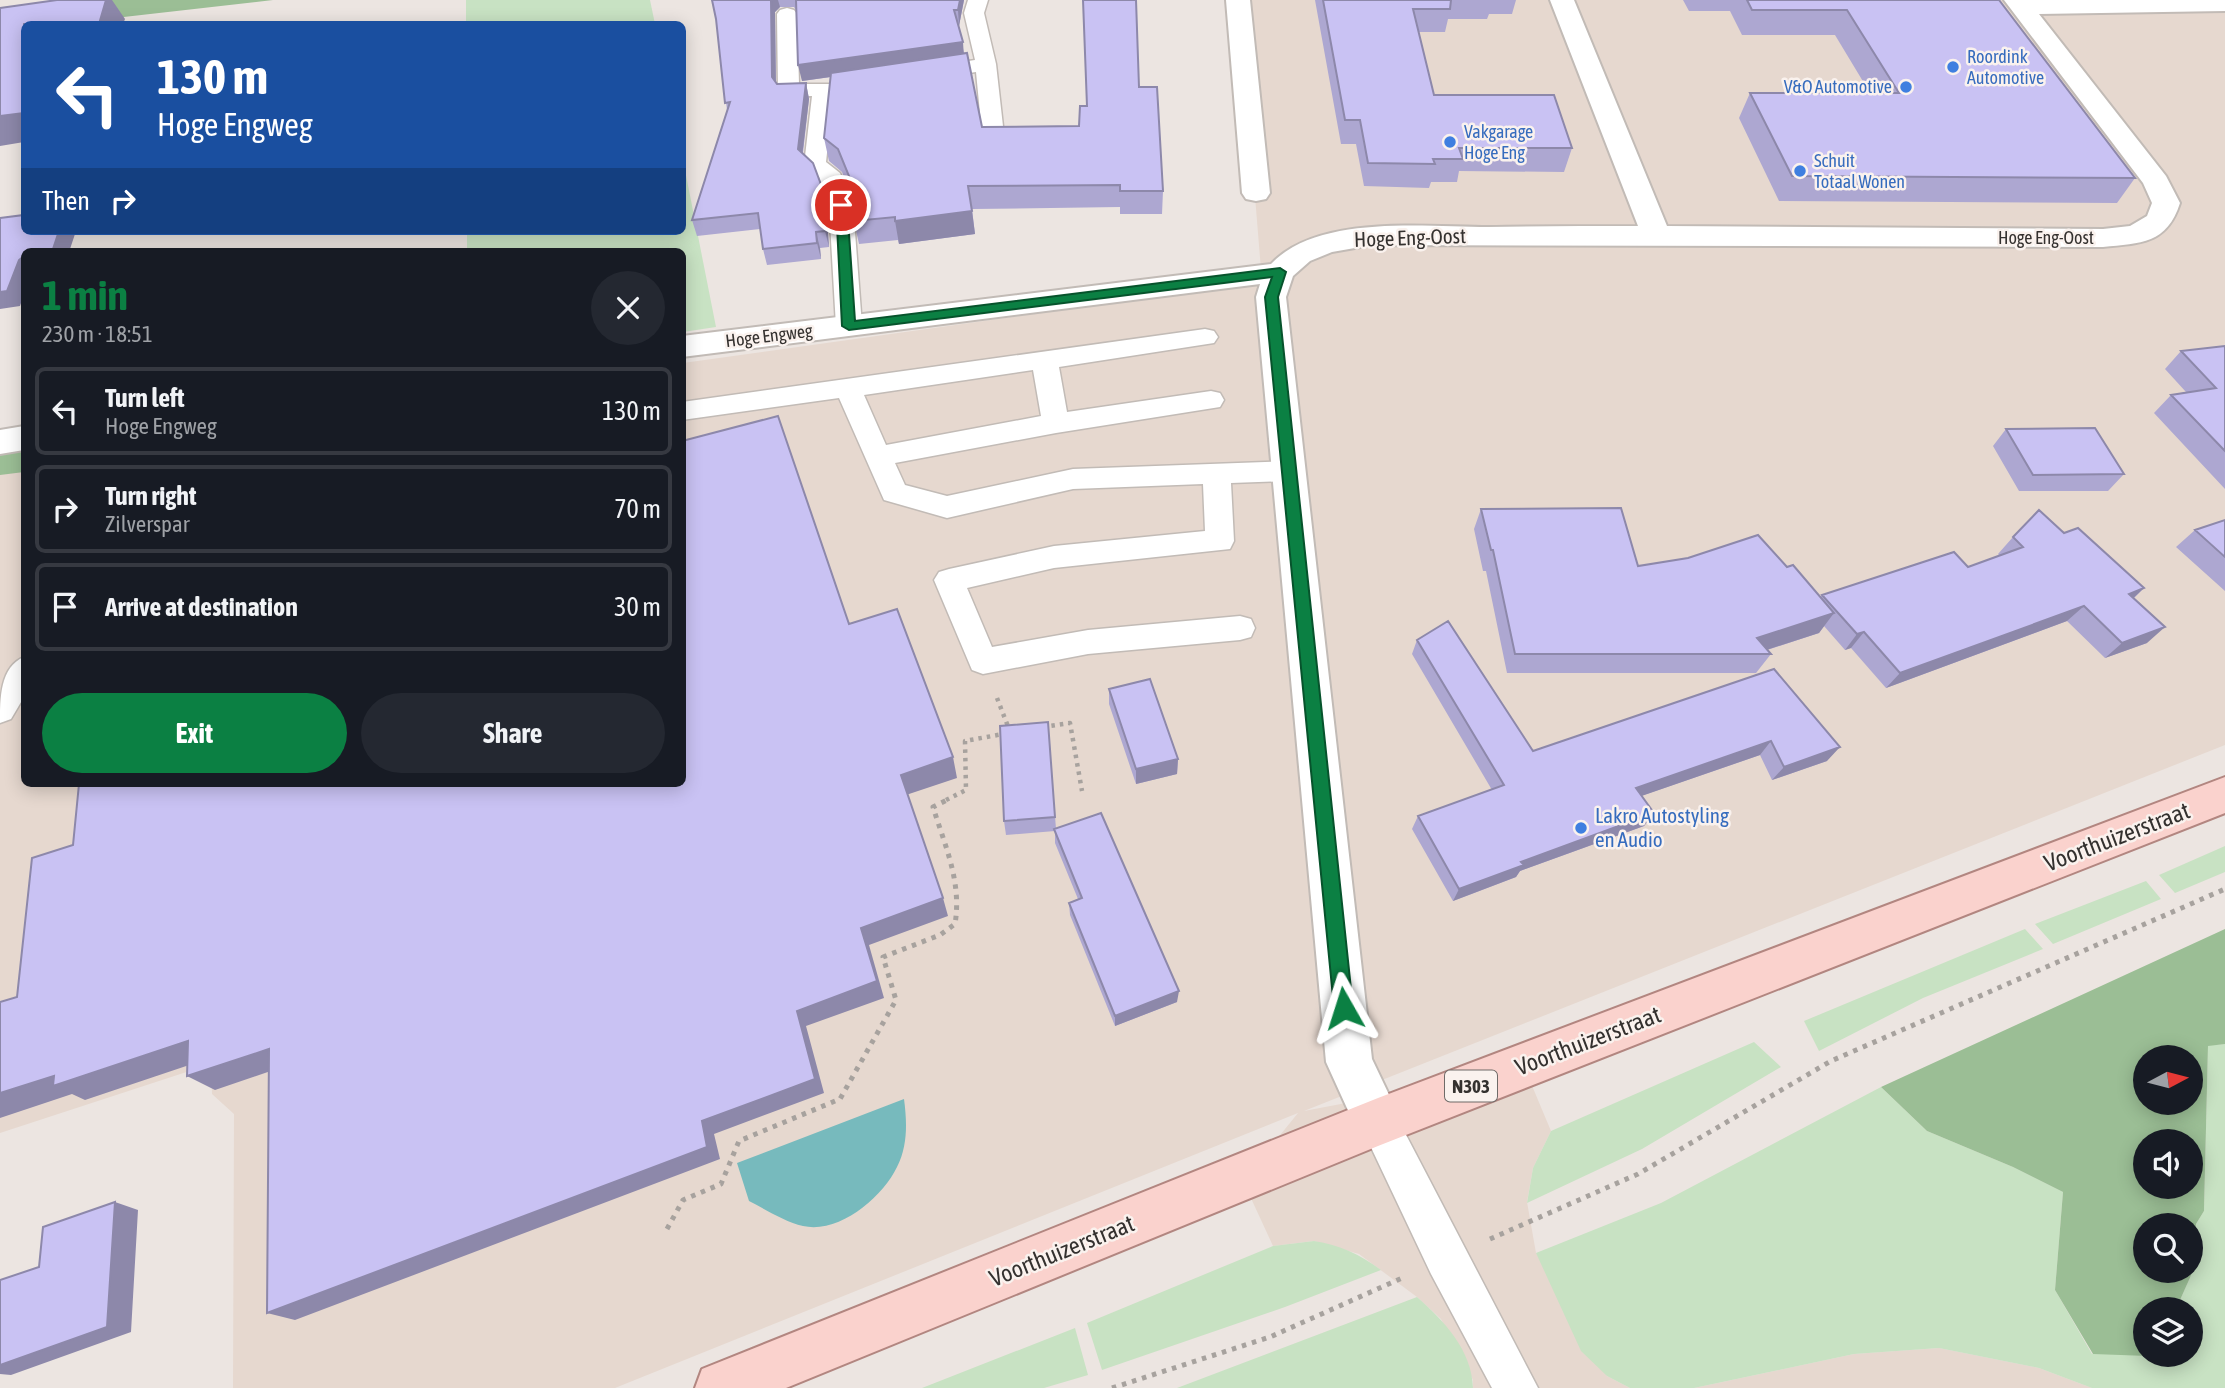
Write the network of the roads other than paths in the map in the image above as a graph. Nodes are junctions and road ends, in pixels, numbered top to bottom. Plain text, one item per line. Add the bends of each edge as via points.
1 (978, 0) edge
2 (1238, 0) edge
3 (1562, 0) edge
4 (2019, 4) edge
5 (2225, 4) edge
6 (787, 15) dead end
7 (986, 64) junction
8 (905, 76) edge
9 (995, 144) edge
10 (1256, 193) dead end
11 (1656, 235) junction
12 (1280, 272) junction
13 (849, 326) junction
14 (1205, 337) dead end
15 (686, 346) edge
16 (1044, 358) junction
17 (848, 388) junction
18 (1211, 400) dead end
19 (686, 410) edge
20 (1056, 423) junction
21 (21, 438) edge
22 (0, 442) edge
23 (878, 456) junction
24 (1290, 471) junction
25 (1216, 474) junction
26 (1240, 628) dead end
27 (21, 675) edge
28 (0, 710) edge
29 (2225, 795) edge
30 (1378, 1122) junction
31 (721, 1388) edge
32 (1516, 1388) edge

1 - 7 lane via 974,13
2 - 10 street
3 - 11 street
4 - 5 street
4 - 11 street, Hoge Eng-Oost via 2156,182 2166,203 2160,221 2137,234 2103,238
6 - 13 lane via 789,92 830,87 815,165 829,173 841,205
7 - 8 lane
7 - 9 lane
11 - 12 street, Hoge Eng-Oost via 1372,236 1334,242 1298,255
12 - 13 street, Hoge Engweg
12 - 24 street via 1272,297
13 - 15 street, Hoge Engweg
14 - 16 lane
16 - 17 lane
16 - 20 lane
17 - 19 lane
17 - 23 lane
18 - 20 lane
20 - 23 lane
21 - 22 street
23 - 25 lane via 894,493 947,507 1073,479
24 - 25 lane
24 - 30 street via 1349,1062
25 - 26 lane via 1220,541 1054,557 949,580 983,661 1088,642
27 - 28 lane
29 - 30 main road, Voorthuizerstraat / N303
30 - 31 main road, Voorthuizerstraat / N303
30 - 32 lane

